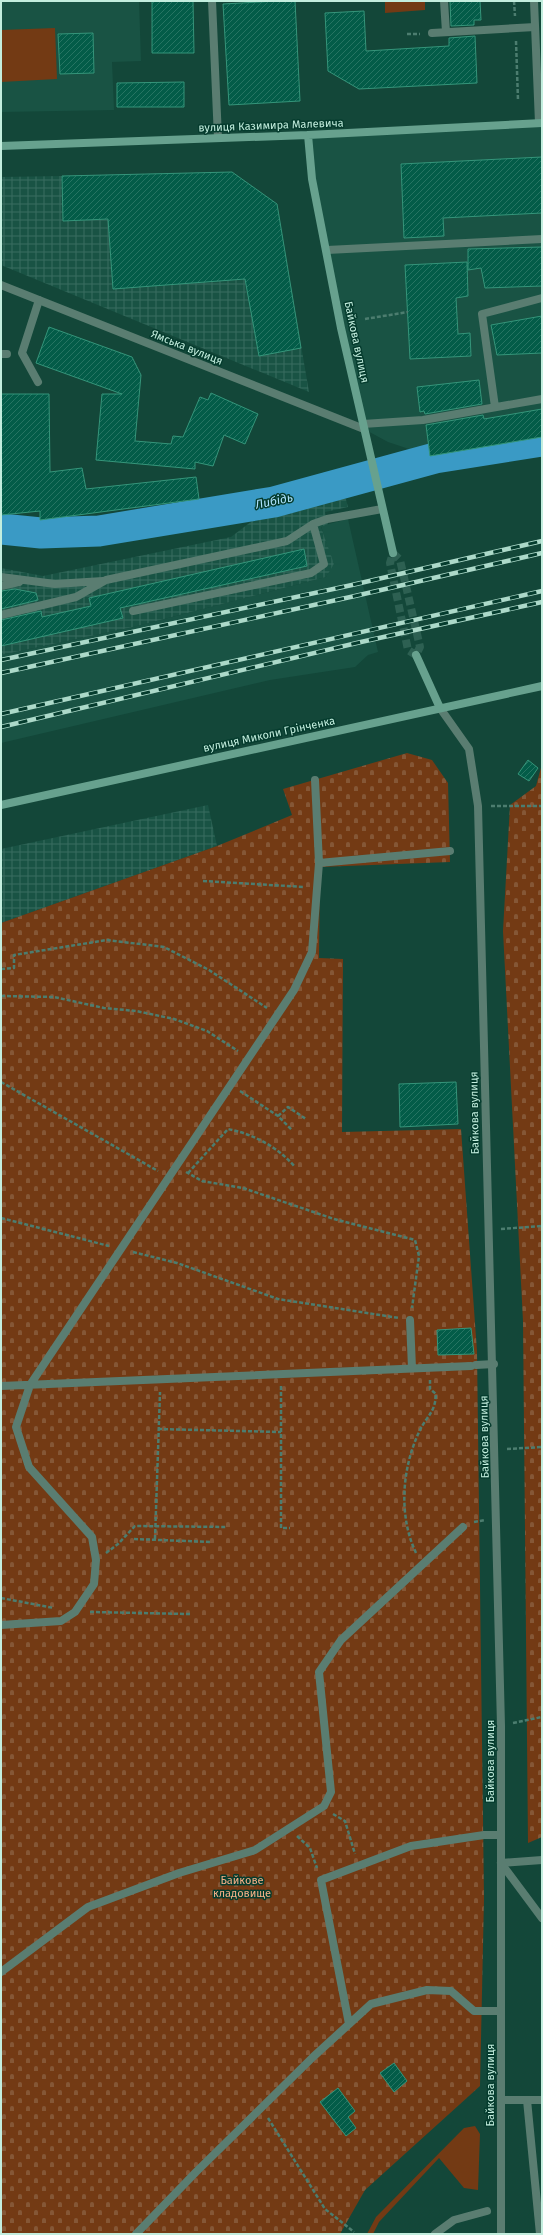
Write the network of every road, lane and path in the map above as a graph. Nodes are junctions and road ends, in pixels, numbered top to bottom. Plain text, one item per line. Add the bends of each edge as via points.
1 (212, 1) edge
2 (444, 1) edge
3 (514, 1) edge
4 (534, 1) edge
5 (535, 27) junction
6 (515, 28) junction
7 (446, 32) junction
8 (432, 33) dead end
9 (518, 100) dead end
10 (540, 123) edge
11 (308, 135) junction
12 (218, 138) junction
13 (1, 146) edge
14 (542, 239) edge
15 (327, 250) junction
16 (1, 285) edge
17 (542, 298) edge
18 (39, 300) junction
19 (408, 312) dead end
20 (365, 319) dead end
21 (38, 382) dead end
22 (542, 399) edge
23 (495, 407) junction
24 (364, 426) junction
25 (381, 507) junction
26 (313, 524) junction
27 (393, 553) tunnel mouth
28 (1, 577) edge
29 (106, 580) junction
30 (21, 581) junction
31 (1, 586) edge
32 (133, 612) dead end
33 (1, 615) edge
34 (416, 655) dead end
35 (542, 686) edge
36 (440, 708) junction
37 (315, 780) dead end
38 (1, 804) edge
39 (478, 806) junction
40 (542, 806) edge
41 (450, 851) dead end
42 (319, 863) junction
43 (203, 880) dead end
44 (297, 886) dead end
45 (1, 969) edge
46 (1, 996) edge
47 (277, 1014) junction
48 (248, 1058) junction
49 (1, 1082) edge
50 (230, 1085) junction
51 (278, 1116) junction
52 (306, 1119) dead end
53 (292, 1130) dead end
54 (295, 1166) dead end
55 (169, 1177) junction
56 (1, 1218) edge
57 (542, 1226) edge
58 (488, 1230) junction
59 (121, 1249) junction
60 (410, 1320) junction
61 (494, 1364) junction
62 (412, 1368) junction
63 (429, 1368) junction
64 (30, 1385) junction
65 (281, 1385) dead end
66 (1, 1386) edge
67 (160, 1391) dead end
68 (158, 1429) junction
69 (281, 1432) junction
70 (542, 1447) edge
71 (495, 1449) junction
72 (155, 1525) junction
73 (227, 1527) dead end
74 (463, 1527) dead end
75 (290, 1528) dead end
76 (134, 1539) dead end
77 (155, 1539) junction
78 (211, 1542) dead end
79 (96, 1560) junction
80 (422, 1565) junction
81 (1, 1598) edge
82 (75, 1612) junction
83 (190, 1614) dead end
84 (1, 1626) edge
85 (542, 1717) edge
86 (501, 1726) junction
87 (324, 1806) junction
88 (288, 1829) junction
89 (501, 1835) junction
90 (542, 1860) edge
91 (501, 1863) junction
92 (358, 1866) junction
93 (321, 1880) junction
94 (542, 1918) edge
95 (1, 1972) edge
96 (501, 2011) junction
97 (349, 2024) junction
98 (501, 2100) junction
99 (527, 2100) junction
100 (542, 2100) edge
101 (261, 2107) junction
102 (487, 2211) dead end
103 (354, 2232) dead end
104 (136, 2234) edge
105 (435, 2234) edge
106 (501, 2234) edge
107 (540, 2234) edge

1 - 12 street
2 - 7 street
3 - 6 path
4 - 5 street
5 - 6 street
5 - 10 street
6 - 7 street
6 - 9 path
7 - 8 street
10 - 11 main road, вулиця Казимира Малевича
11 - 12 main road, вулиця Казимира Малевича
11 - 15 main road, Байкова вулиця via 312,179
12 - 13 main road, вулиця Казимира Малевича
14 - 15 street
15 - 24 main road, Байкова вулиця via 341,328
16 - 18 street, Ямська вулиця
17 - 23 street via 482,314
18 - 21 street via 22,353
18 - 24 street, Ямська вулиця
19 - 20 path
22 - 23 street
23 - 24 street via 423,420
24 - 25 main road, Байкова вулиця
25 - 26 street
25 - 27 main road, Байкова вулиця
26 - 29 street via 287,541
26 - 32 street via 324,564 311,573
28 - 30 street
29 - 30 street via 55,584
29 - 33 street via 76,597
30 - 31 street
34 - 36 main road, Байкова вулиця
35 - 36 main road, вулиця Миколи Грінченка
36 - 38 main road, вулиця Миколи Грінченка
36 - 39 street, Байкова вулиця via 470,749
37 - 42 street
39 - 40 path
39 - 58 street, Байкова вулиця
41 - 42 street
42 - 47 street via 312,952 294,990
43 - 44 path
45 - 47 path via 14,968 14,955 107,940 164,947 209,970
46 - 48 path via 54,997 174,1019 208,1031
47 - 48 street
48 - 50 street
49 - 55 path
50 - 51 path
50 - 55 street
51 - 52 path via 288,1107
51 - 53 path
54 - 60 path via 283,1153 242,1132 228,1129 188,1174 202,1181 243,1188 334,1220 415,1240 419,1256
55 - 59 street
56 - 59 path
57 - 58 path
58 - 61 street, Байкова вулиця
59 - 60 path via 177,1263 278,1299
59 - 64 street
60 - 62 street
61 - 63 street
61 - 71 street, Байкова вулиця
62 - 63 street
62 - 64 street
63 - 80 path via 430,1389 436,1394 435,1406 421,1428 408,1460 404,1506 412,1546
64 - 66 street
64 - 79 street via 16,1427 28,1467 92,1537
65 - 69 path
67 - 68 path
68 - 69 path
68 - 72 path
69 - 75 path via 281,1528
70 - 71 path
71 - 86 street, Байкова вулиця
72 - 73 path
72 - 77 path
72 - 79 path via 135,1526 118,1544
74 - 80 street
76 - 77 path
77 - 78 path
79 - 82 street via 94,1584
80 - 87 street via 341,1640 319,1672 331,1792
81 - 82 path
82 - 83 path
82 - 84 street via 61,1621
85 - 86 path
86 - 89 street, Байкова вулиця
87 - 88 street
87 - 92 path via 335,1817 345,1821
88 - 93 path via 310,1848
88 - 95 street via 254,1850 179,1873 88,1907
89 - 91 street, Байкова вулиця
89 - 92 street via 484,1835 411,1846
90 - 91 street
91 - 94 street
91 - 96 street, Байкова вулиця
92 - 93 street
93 - 97 street
96 - 97 street via 474,2011 451,1991 427,1990 372,2004
96 - 98 street, Байкова вулиця
97 - 101 street
98 - 99 street
98 - 106 street, Байкова вулиця
99 - 100 street
99 - 107 street
101 - 103 path via 325,2209
101 - 104 street
102 - 105 street via 454,2220

